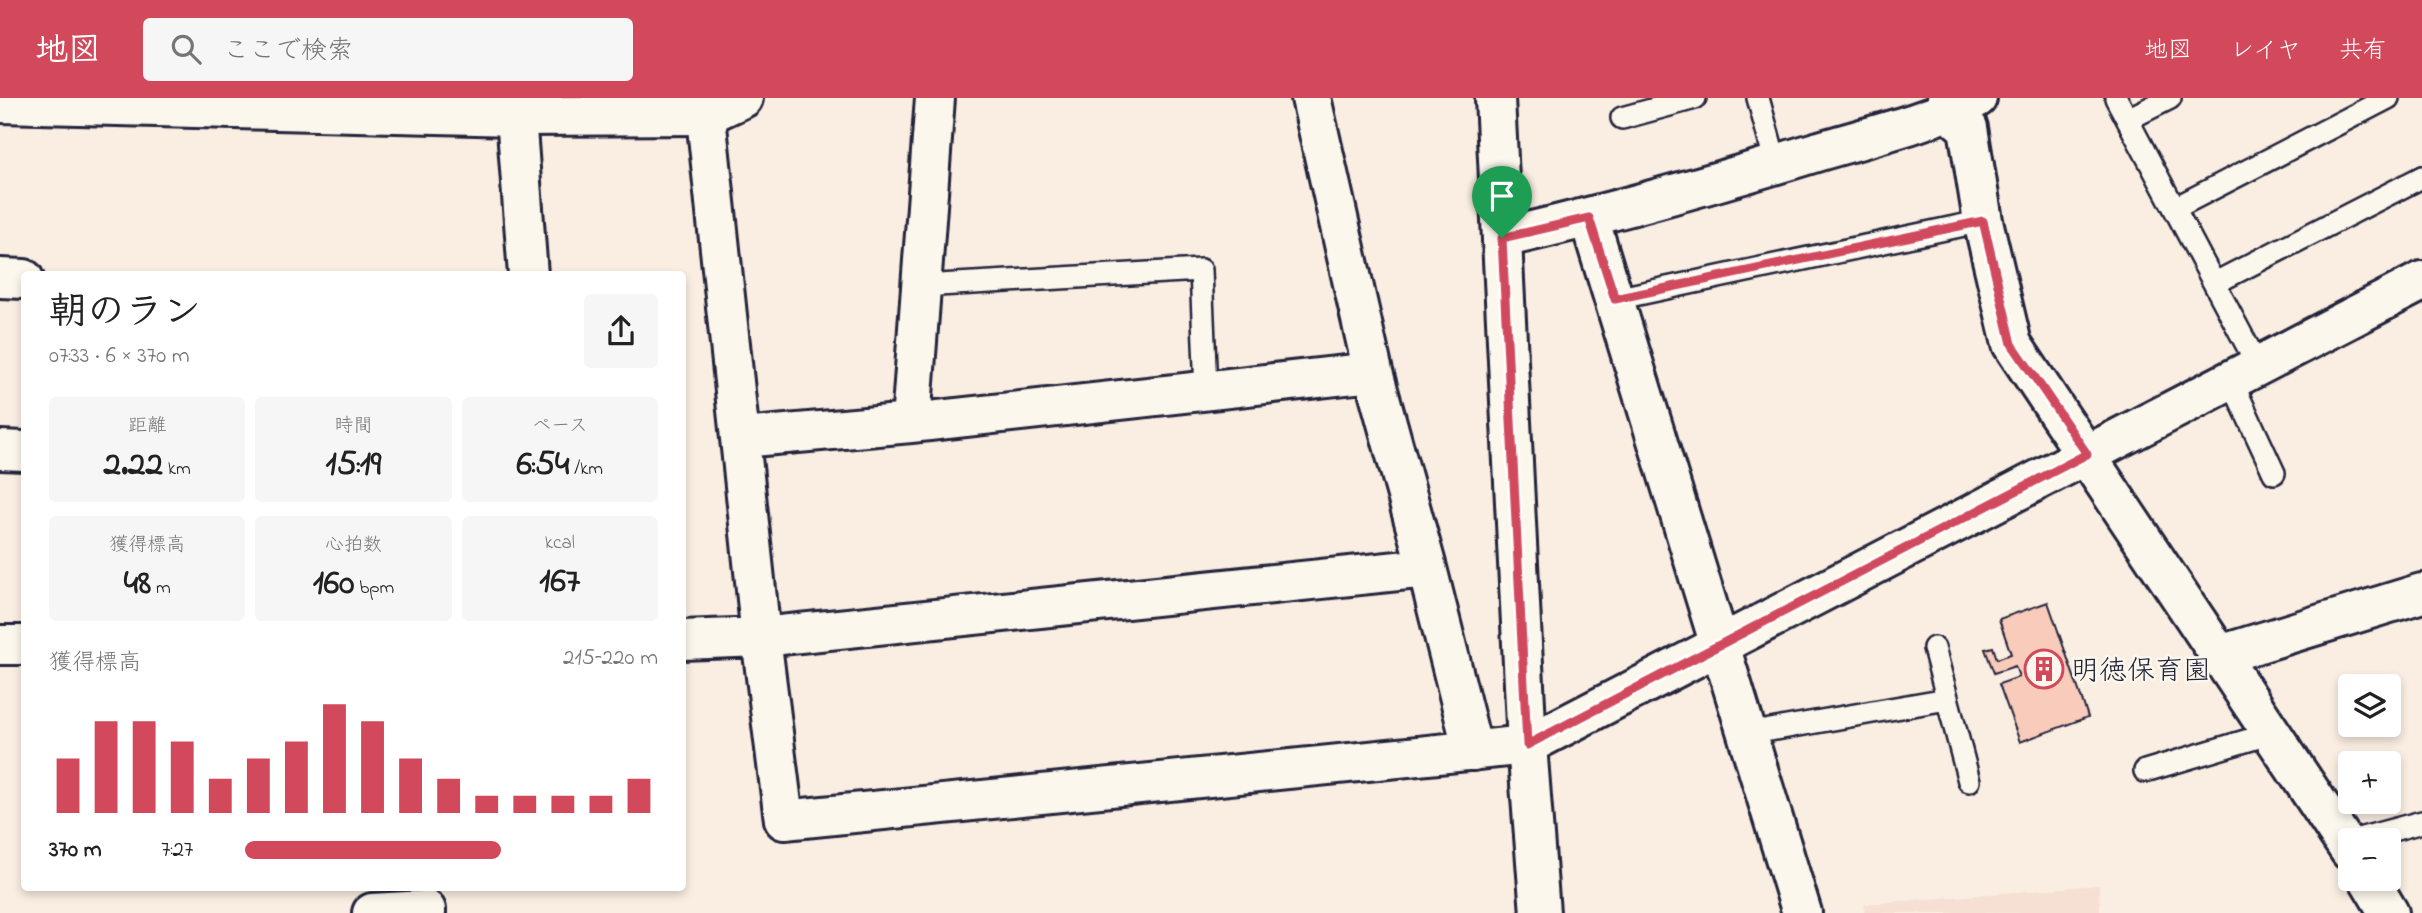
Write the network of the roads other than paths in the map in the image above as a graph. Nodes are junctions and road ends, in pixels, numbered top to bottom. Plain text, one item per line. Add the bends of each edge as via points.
1 (743, 98) edge
2 (935, 98) edge
3 (1311, 98) edge
4 (1495, 98) edge
5 (1695, 98) edge
6 (1758, 98) edge
7 (2116, 98) edge
8 (2170, 98) edge
9 (2388, 98) edge
10 (0, 103) edge
11 (1958, 103) edge
12 (705, 107) edge
13 (516, 116) junction
14 (1622, 118) dead end
15 (2128, 119) junction
16 (1776, 164) junction
17 (2422, 177) edge
18 (2175, 208) junction
19 (1589, 218) junction
20 (1983, 221) junction
21 (1502, 238) junction
22 (528, 271) edge
23 (0, 278) edge
24 (21, 279) edge
25 (2422, 281) edge
26 (2215, 283) junction
27 (921, 286) junction
28 (1615, 299) junction
29 (1373, 372) junction
30 (2244, 373) junction
31 (1206, 391) junction
32 (911, 423) junction
33 (741, 438) junction
34 (0, 450) edge
35 (21, 451) edge
36 (2087, 454) junction
37 (2274, 473) dead end
38 (1427, 568) junction
39 (2422, 593) edge
40 (761, 637) junction
41 (686, 640) edge
42 (0, 645) edge
43 (21, 645) edge
44 (1720, 645) junction
45 (1934, 648) dead end
46 (2220, 655) junction
47 (1947, 699) junction
48 (2272, 733) junction
49 (1748, 734) junction
50 (1527, 745) junction
51 (1473, 751) junction
52 (2145, 771) dead end
53 (1969, 781) dead end
54 (2422, 822) edge
55 (2339, 828) edge
56 (2401, 828) edge
57 (2376, 891) edge
58 (372, 913) edge
59 (426, 913) edge
60 (1540, 913) edge
61 (1802, 913) edge
62 (2389, 913) edge

1 - 12 street
2 - 27 street
3 - 29 street
4 - 21 street
5 - 14 lane
6 - 16 lane
7 - 15 lane
8 - 15 lane
9 - 18 lane
10 - 13 street
11 - 16 street
11 - 20 street via 1968,128
12 - 13 street
12 - 33 street
13 - 22 street
15 - 18 lane
16 - 19 street
17 - 26 lane
18 - 26 lane
19 - 21 street
19 - 28 street
20 - 28 lane
20 - 36 street via 2012,344
21 - 50 street
23 - 24 street
25 - 30 street
26 - 30 lane
27 - 31 lane via 1201,270
27 - 32 street
28 - 44 street
29 - 31 street
29 - 38 street
30 - 36 street
30 - 37 lane
31 - 32 street
32 - 33 street
33 - 40 street
34 - 35 street
36 - 44 street
36 - 46 street
38 - 40 street
38 - 51 street
39 - 46 street
40 - 41 street
40 - 51 street via 784,820
42 - 43 street
44 - 49 street
44 - 50 street
45 - 47 lane
46 - 48 street
47 - 49 lane
47 - 53 lane
48 - 52 lane
48 - 55 street
49 - 61 street
50 - 51 street
50 - 60 street
54 - 56 lane
57 - 62 street
58 - 59 street

